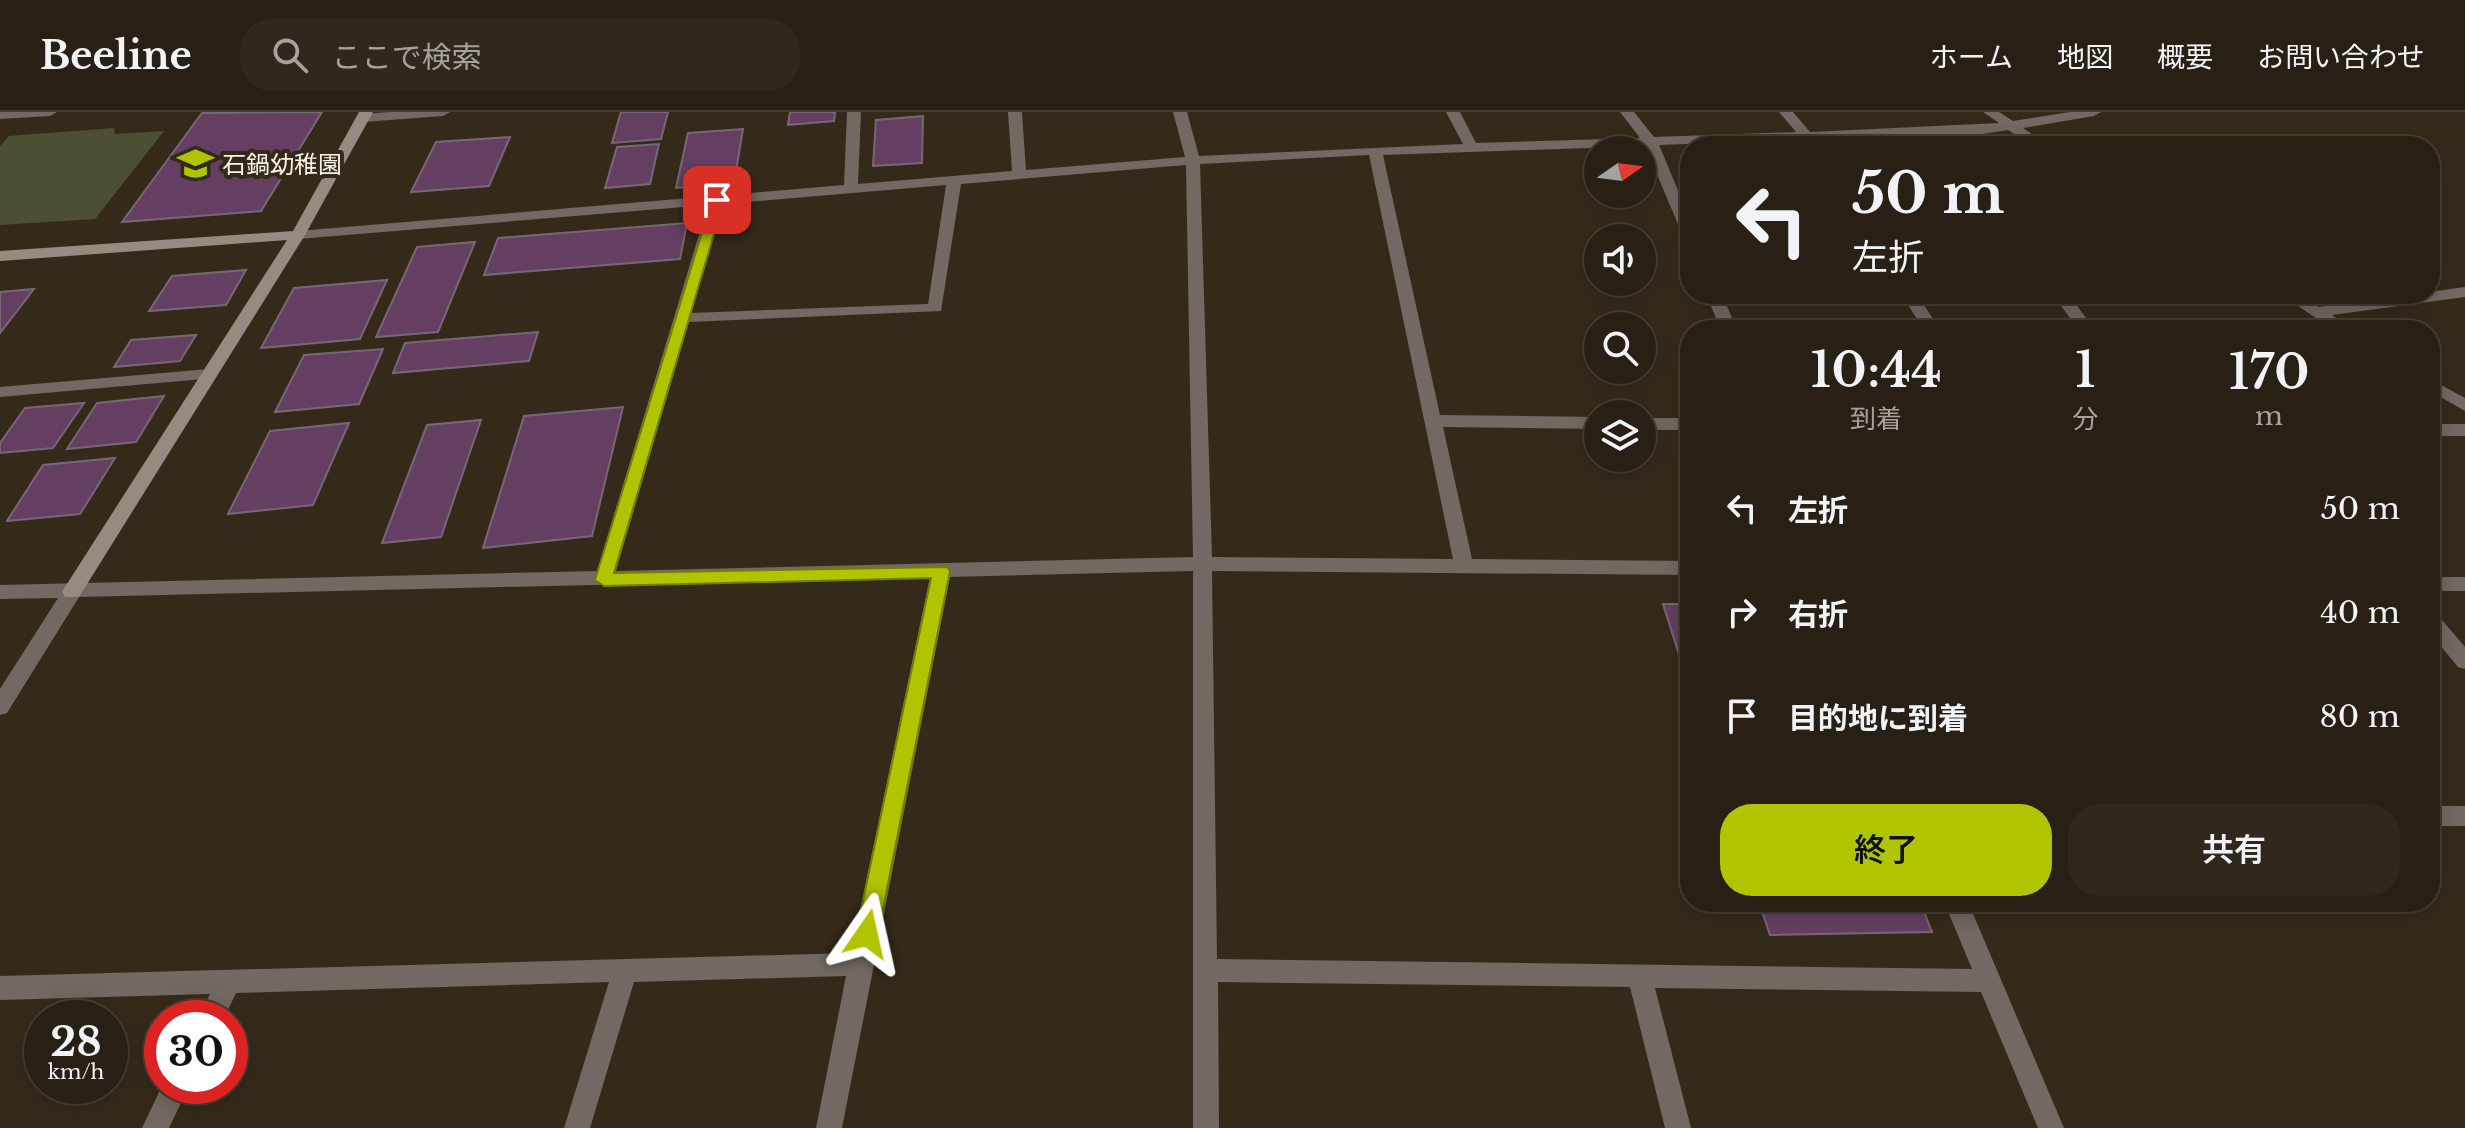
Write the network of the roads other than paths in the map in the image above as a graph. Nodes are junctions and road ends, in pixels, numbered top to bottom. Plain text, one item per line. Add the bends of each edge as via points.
1 (50, 112) edge
2 (443, 112) edge
3 (854, 112) edge
4 (1015, 112) edge
5 (1180, 112) edge
6 (1453, 112) edge
7 (1627, 112) edge
8 (1786, 112) edge
9 (1990, 112) edge
10 (2094, 112) edge
11 (0, 115) edge
12 (365, 115) edge
13 (2008, 124) junction
14 (1646, 136) edge
15 (1807, 136) edge
16 (1889, 136) edge
17 (2027, 136) edge
18 (1656, 143) edge
19 (1680, 143) edge
20 (1584, 145) edge
21 (1472, 149) junction
22 (1375, 151) junction
23 (1656, 155) edge
24 (1193, 160) junction
25 (1019, 175) junction
26 (954, 180) junction
27 (851, 189) junction
28 (717, 200) junction
29 (1680, 212) edge
30 (298, 235) junction
31 (0, 256) edge
32 (2465, 292) edge
33 (2440, 295) edge
34 (2067, 304) edge
35 (2304, 304) edge
36 (2376, 304) edge
37 (2317, 312) junction
38 (681, 318) junction
39 (2079, 320) edge
40 (2329, 320) edge
41 (209, 374) junction
42 (2440, 390) edge
43 (0, 392) edge
44 (2465, 406) edge
45 (1435, 421) junction
46 (1584, 423) edge
47 (1656, 424) edge
48 (1680, 424) edge
49 (2440, 430) edge
50 (2465, 430) edge
51 (1203, 564) junction
52 (1464, 565) junction
53 (1680, 568) edge
54 (941, 571) junction
55 (604, 580) junction
56 (2440, 584) edge
57 (2465, 584) edge
58 (0, 592) edge
59 (72, 592) junction
60 (2440, 631) edge
61 (2465, 661) edge
62 (0, 707) edge
63 (2440, 816) edge
64 (2465, 816) edge
65 (1960, 912) edge
66 (861, 964) junction
67 (1205, 970) junction
68 (625, 971) junction
69 (1640, 977) junction
70 (1989, 981) junction
71 (229, 982) junction
72 (0, 988) edge
73 (220, 1000) edge
74 (167, 1104) edge
75 (155, 1128) edge
76 (577, 1128) edge
77 (829, 1128) edge
78 (1206, 1128) edge
79 (1678, 1128) edge
80 (2051, 1128) edge

1 - 11 street
2 - 12 street
3 - 27 street
4 - 25 street
5 - 24 street
6 - 21 street
7 - 14 street
8 - 15 street
9 - 13 street
10 - 13 street
12 - 30 street
13 - 16 street
13 - 17 street
18 - 19 street
20 - 21 street
21 - 22 street
22 - 24 street
22 - 45 street
23 - 29 street
24 - 25 street
24 - 51 street
25 - 26 street
26 - 27 street
26 - 38 street via 935,308
27 - 28 street
28 - 30 street
28 - 38 street
30 - 31 street
30 - 41 street
32 - 33 street
34 - 39 street
35 - 37 street
36 - 37 street
37 - 40 street
38 - 55 street
41 - 43 street
41 - 59 street
42 - 44 street
45 - 46 street
45 - 52 street
47 - 48 street
49 - 50 street
51 - 52 street
51 - 54 street
51 - 67 street
52 - 53 street
54 - 55 street
54 - 66 street
55 - 59 street
56 - 57 street
58 - 59 street
59 - 62 street
60 - 61 street
63 - 64 street
65 - 70 street
66 - 68 street
66 - 77 street
67 - 69 street
67 - 78 street
68 - 71 street
68 - 76 street
69 - 70 street
69 - 79 street
70 - 80 street
71 - 72 street
71 - 73 street
74 - 75 street

